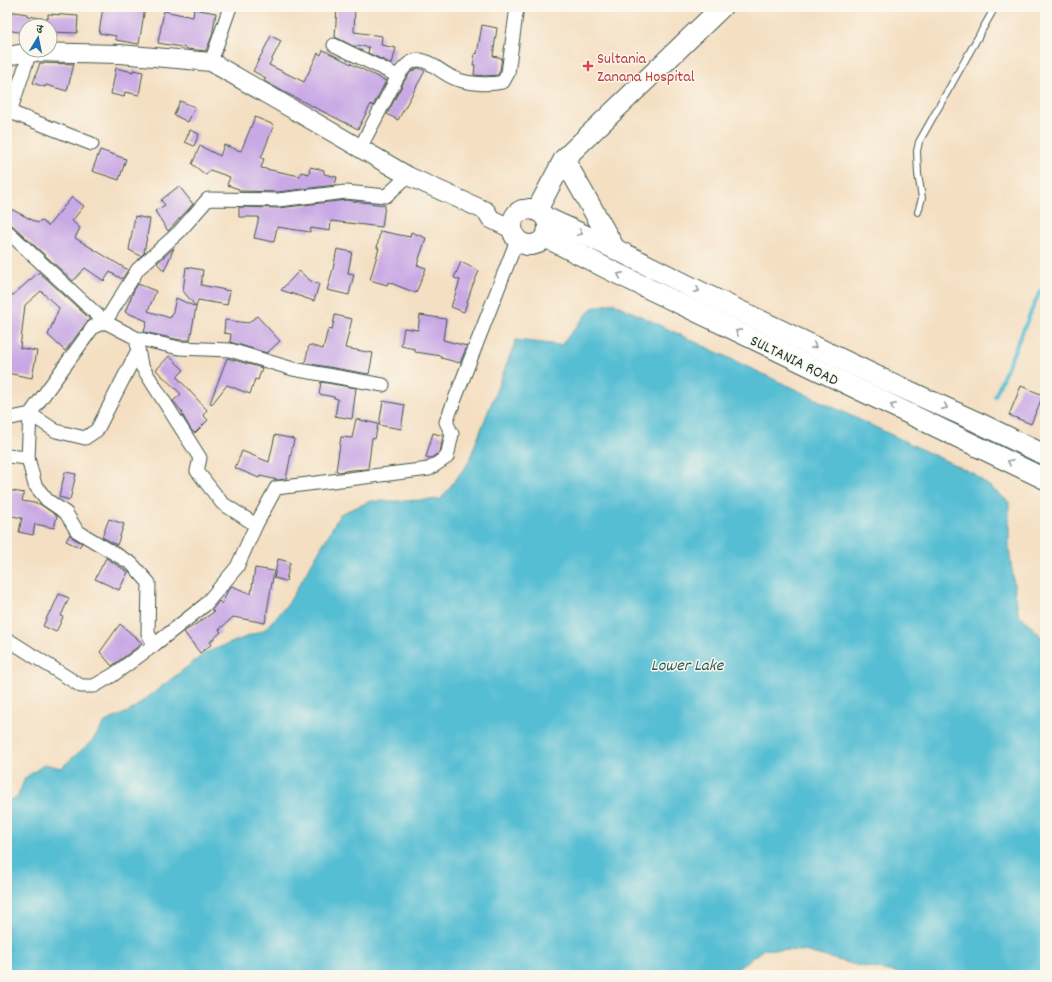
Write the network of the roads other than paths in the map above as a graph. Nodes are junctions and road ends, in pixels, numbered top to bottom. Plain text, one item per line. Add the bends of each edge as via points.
1 (230, 7) edge
2 (518, 7) edge
3 (722, 7) edge
4 (995, 7) edge
5 (334, 45) dead end
6 (58, 53) edge
7 (18, 54) edge
8 (7, 56) edge
9 (28, 58) edge
10 (211, 62) junction
11 (398, 76) junction
12 (9, 114) edge
13 (92, 144) dead end
14 (360, 148) junction
15 (564, 159) junction
16 (408, 176) junction
17 (918, 212) dead end
18 (541, 214) junction
19 (515, 228) junction
20 (7, 231) edge
21 (545, 237) junction
22 (615, 249) junction
23 (105, 322) junction
24 (137, 344) junction
25 (384, 385) dead end
26 (30, 414) junction
27 (7, 419) edge
28 (1045, 455) edge
29 (7, 456) edge
30 (28, 458) junction
31 (1045, 479) edge
32 (256, 526) junction
33 (7, 639) edge
34 (154, 645) junction

1 - 10 street
2 - 11 street via 508,73 503,82 474,83 456,79 419,60 410,62
3 - 15 main road
4 - 17 lane via 919,142 918,174 922,198
5 - 11 street
6 - 10 main road via 120,54
7 - 8 main road
9 - 12 street
10 - 14 main road
11 - 14 street
12 - 13 street
14 - 16 main road
15 - 18 main road
15 - 22 main road
16 - 19 main road via 486,211 491,219
16 - 23 street via 386,196 346,192 278,200 208,199 179,232 138,269
18 - 19 main road via 529,209 522,210
18 - 21 main road via 548,227
18 -> 22 main road, SULTANIA ROAD
19 - 21 main road via 526,244 537,244
19 - 32 street via 446,422 452,434 447,456 429,469 276,488
20 - 23 street
31 -> 21 main road, SULTANIA ROAD via 623,277
22 -> 28 main road, SULTANIA ROAD via 706,295
23 - 24 street
23 - 26 street via 93,327
24 - 25 street via 230,350 293,369
24 - 26 street via 97,430 85,438 56,431
24 - 32 street via 141,365 200,458 197,470 222,503
26 - 27 street
26 - 30 street
29 - 30 street
30 - 34 street via 35,485 47,500 66,512 77,531 132,564 148,583 148,633
32 - 34 street via 236,567 205,605
33 - 34 street via 81,686 94,686 114,675

